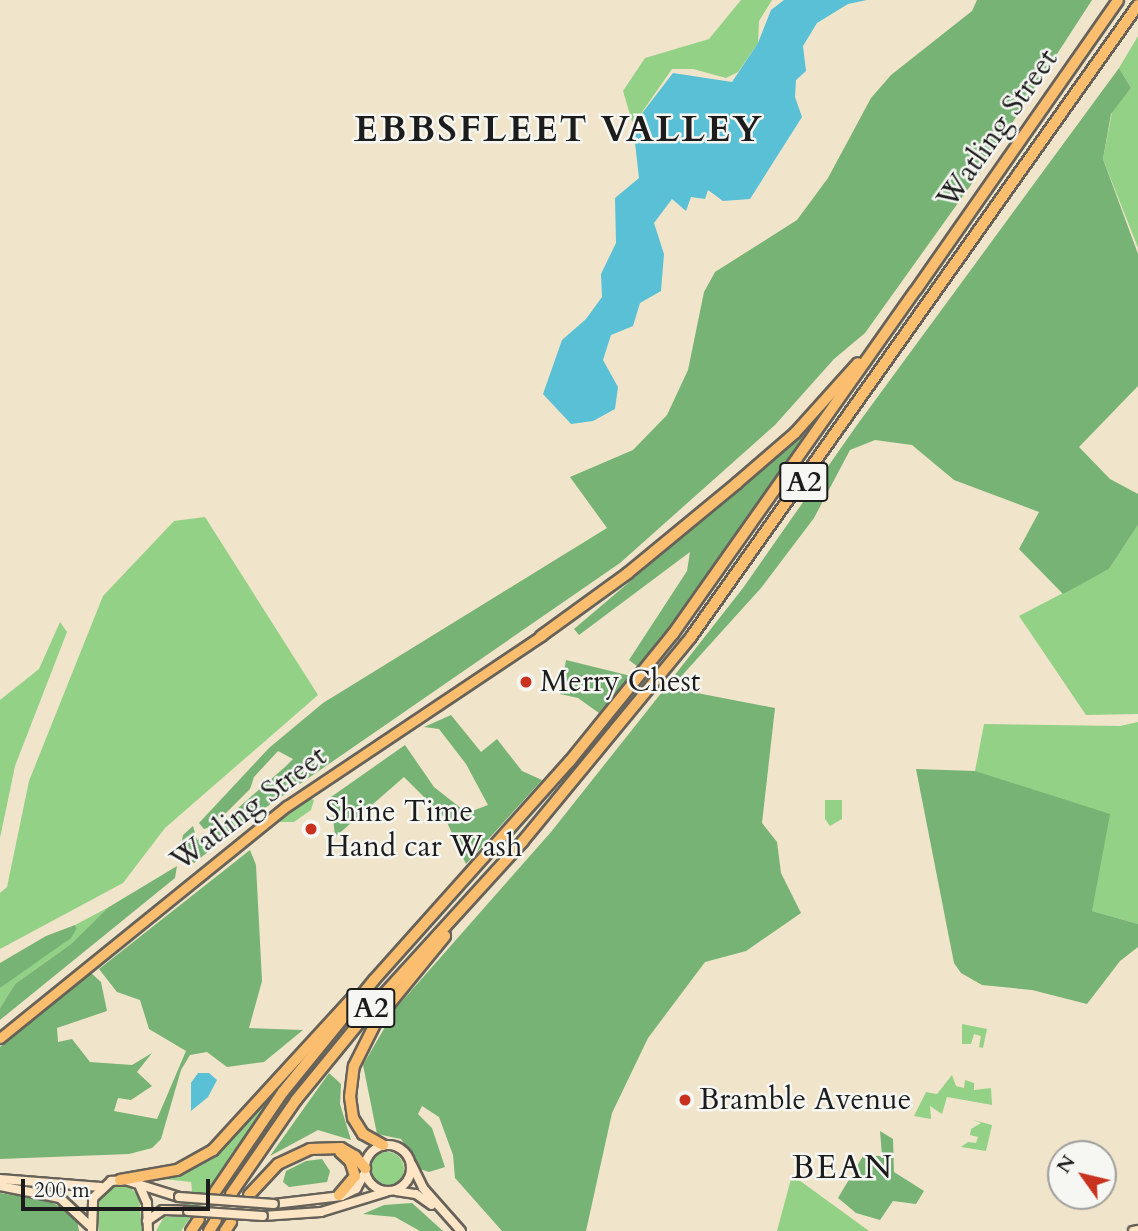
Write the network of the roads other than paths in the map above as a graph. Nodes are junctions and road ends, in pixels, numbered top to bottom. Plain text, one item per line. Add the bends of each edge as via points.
1 (1118, 0) edge
2 (1138, 5) edge
3 (916, 289) junction
4 (541, 636) joint
5 (523, 841) junction
6 (374, 980) junction
7 (0, 1038) edge
8 (383, 1144) junction
9 (331, 1148) junction
10 (409, 1159) junction
11 (365, 1171) junction
12 (0, 1179) edge
13 (120, 1180) junction
14 (137, 1185) junction
15 (0, 1186) edge
16 (101, 1188) junction
17 (392, 1191) junction
18 (215, 1192) dead end
19 (231, 1194) dead end
20 (249, 1195) dead end
21 (339, 1195) junction
22 (440, 1210) junction
23 (199, 1219) dead end
24 (216, 1220) dead end
25 (147, 1221) junction
26 (1138, 1230) edge
27 (91, 1231) edge
28 (148, 1231) edge
29 (191, 1231) edge
30 (209, 1231) edge
31 (461, 1231) edge
32 (1133, 1231) edge

1 - 3 highway, Watling Street / A2
2 - 5 highway, Watling Street / A2 via 756,551 663,673
3 - 4 highway, A2 via 852,371 794,433 628,573
3 - 6 highway, A2 via 746,535 634,682 505,836
4 - 7 main road, Watling Street via 287,806
5 - 8 highway via 385,1009 360,1049 351,1082 351,1111 363,1134
5 - 19 highway, A2 via 364,1016 296,1100
6 - 13 highway via 213,1150 171,1172
6 - 18 highway, A2 via 283,1093
8 - 10 main road via 400,1148
8 - 11 main road via 369,1155
9 - 11 highway via 354,1154
9 - 20 highway via 310,1149 287,1158
9 - 21 highway via 347,1156 355,1171 351,1185
10 - 17 main road via 409,1178
10 - 22 main road
11 - 17 main road via 375,1188
11 - 21 main road via 354,1190
12 - 16 main road
13 - 14 main road
13 - 16 main road
14 - 21 main road, bridge via 179,1197 274,1204
14 - 25 main road via 147,1201
15 - 27 main road via 60,1198 81,1214
16 - 27 main road via 90,1205
17 - 22 main road via 414,1194
17 - 25 main road, bridge via 321,1212 263,1216 162,1210
22 - 31 main road
23 - 29 highway
24 - 30 highway
25 - 28 main road
26 - 32 main road

